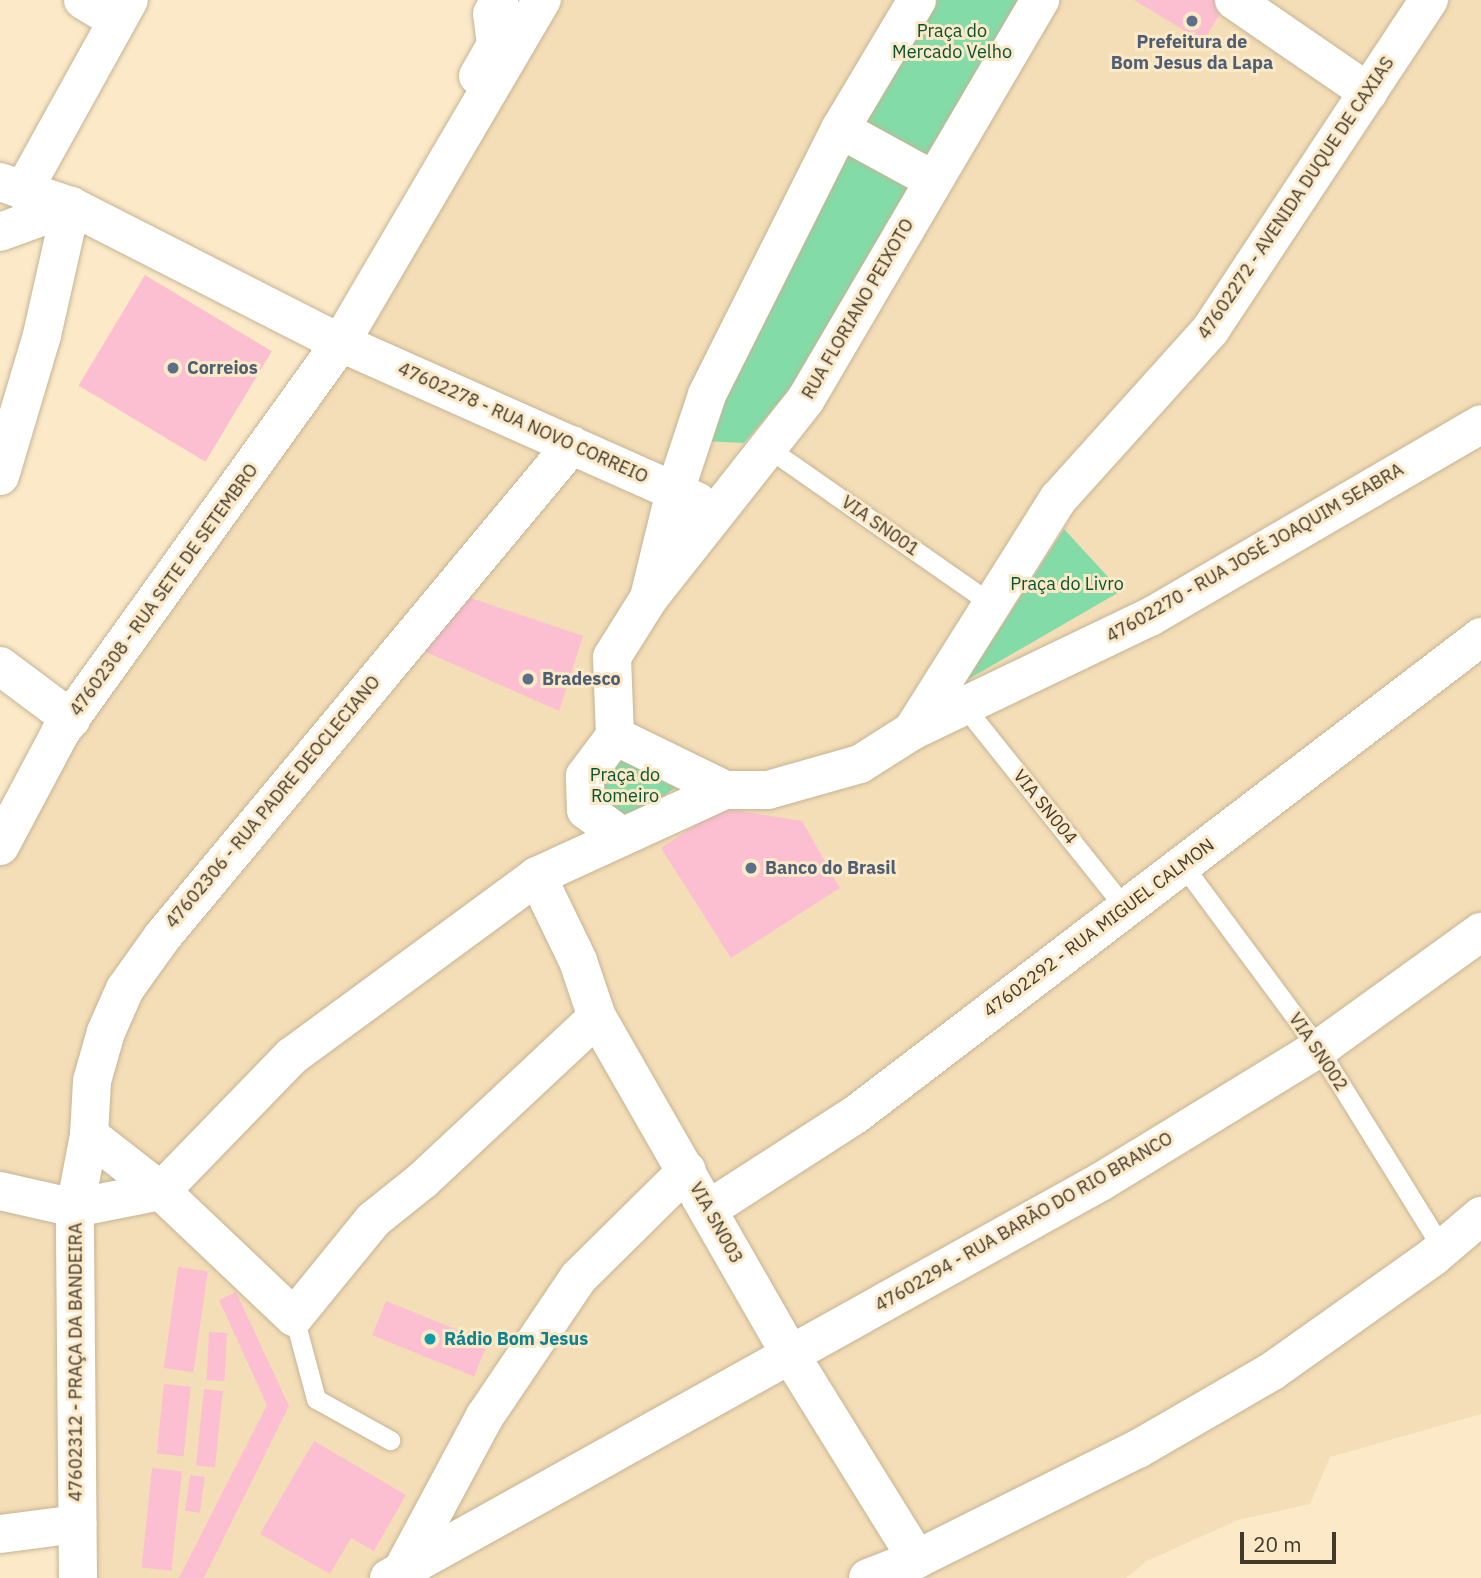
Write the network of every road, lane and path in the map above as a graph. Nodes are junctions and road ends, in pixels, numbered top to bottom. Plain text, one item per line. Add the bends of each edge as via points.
1 (83, 0) edge
2 (542, 0) edge
3 (917, 0) edge
4 (1040, 0) edge
5 (1234, 0) edge
6 (1429, 0) edge
7 (123, 10) edge
8 (493, 23) edge
9 (1368, 92) junction
10 (840, 129) junction
11 (933, 180) junction
12 (11, 187) edge
13 (71, 206) junction
14 (0, 232) edge
15 (335, 340) junction
16 (1481, 424) edge
17 (572, 446) junction
18 (768, 448) junction
19 (0, 475) edge
20 (675, 491) junction
21 (719, 510) junction
22 (649, 598) junction
23 (992, 604) junction
24 (1481, 637) edge
25 (0, 666) edge
26 (964, 706) junction
27 (65, 714) junction
28 (912, 731) junction
29 (615, 736) junction
30 (725, 790) junction
31 (0, 813) edge
32 (620, 835) junction
33 (0, 846) edge
34 (1182, 864) junction
35 (537, 876) junction
36 (1125, 908) junction
37 (1481, 932) edge
38 (597, 1017) junction
39 (1323, 1045) junction
40 (89, 1135) junction
41 (687, 1170) junction
42 (0, 1191) edge
43 (161, 1191) junction
44 (75, 1208) junction
45 (709, 1209) junction
46 (1481, 1216) edge
47 (1442, 1248) junction
48 (294, 1317) junction
49 (790, 1356) junction
50 (390, 1440) dead end
51 (77, 1524) junction
52 (0, 1534) edge
53 (917, 1559) junction
54 (396, 1573) edge
55 (78, 1578) edge
56 (868, 1578) edge

1 - 7 street
2 - 8 street
3 - 10 street, RUA FLORIANO PEIXOTO
4 - 11 street, RUA FLORIANO PEIXOTO
5 - 9 street
6 - 9 street, 47602272 - AVENIDA DUQUE DE CAXIAS
7 - 12 street
8 - 15 street
9 - 23 street, 47602272 - AVENIDA DUQUE DE CAXIAS via 1211,329 1059,498
10 - 11 street
10 - 20 street, RUA FLORIANO PEIXOTO via 707,396
11 - 18 street, RUA FLORIANO PEIXOTO via 806,399
12 - 13 street, 47602278 - RUA NOVO CORREIO
13 - 14 street
13 - 15 street, 47602278 - RUA NOVO CORREIO
13 - 19 street via 42,335
15 - 17 street, 47602278 - RUA NOVO CORREIO
15 - 27 street, 47602308 - RUA SETE DE SETEMBRO
15 - 27 street via 205,509
16 - 26 street, 47602270 - RUA JOSÉ JOAQUIM SEABRA via 1150,617
17 - 20 street, 47602278 - RUA NOVO CORREIO
17 - 40 street, 47602306 - RUA PADRE DEOCLECIANO via 196,895 125,989 92,1081
18 - 21 street, RUA FLORIANO PEIXOTO
18 - 23 lane, VIA SN001
20 - 21 street, 47602278 - RUA NOVO CORREIO
20 - 22 street, RUA FLORIANO PEIXOTO
21 - 22 street, RUA FLORIANO PEIXOTO
22 - 29 street, RUA FLORIANO PEIXOTO via 612,657
23 - 28 street, 47602272 - AVENIDA DUQUE DE CAXIAS
24 - 34 street, 47602292 - RUA MIGUEL CALMON
25 - 27 street
26 - 28 street, 47602270 - RUA JOSÉ JOAQUIM SEABRA
26 - 36 lane, VIA SN004
27 - 31 street
27 - 33 street, 47602308 - RUA SETE DE SETEMBRO
28 - 30 street, 47602270 - RUA JOSÉ JOAQUIM SEABRA via 860,764 820,778 768,790
29 - 30 street
29 - 32 street via 585,776 586,810
30 - 32 street
32 - 35 street
34 - 36 street, 47602292 - RUA MIGUEL CALMON
34 - 39 lane, VIA SN002
35 - 38 street, VIA SN003 via 578,961
35 - 43 street via 292,1056
36 - 45 street, 47602292 - RUA MIGUEL CALMON via 855,1115
37 - 39 street, 47602294 - RUA BARÃO DO RIO BRANCO
38 - 41 street, VIA SN003
38 - 48 street via 423,1180 373,1220
39 - 47 lane, VIA SN002
39 - 49 street, 47602294 - RUA BARÃO DO RIO BRANCO via 1102,1181
40 - 43 street
40 - 44 street, 47602306 - RUA PADRE DEOCLECIANO
41 - 45 street, VIA SN003
41 - 54 street via 578,1278 485,1416
42 - 44 street
43 - 44 street, 47602312 - PRAÇA DA BANDEIRA
43 - 48 street
44 - 51 street, 47602312 - PRAÇA DA BANDEIRA
45 - 49 street, VIA SN003
46 - 47 street
47 - 53 street via 1271,1372 1138,1449
48 - 50 lane via 316,1399
49 - 53 street, VIA SN003
49 - 54 street, 47602294 - RUA BARÃO DO RIO BRANCO via 667,1419
51 - 52 street
51 - 55 street, 47602312 - PRAÇA DA BANDEIRA
53 - 56 street

